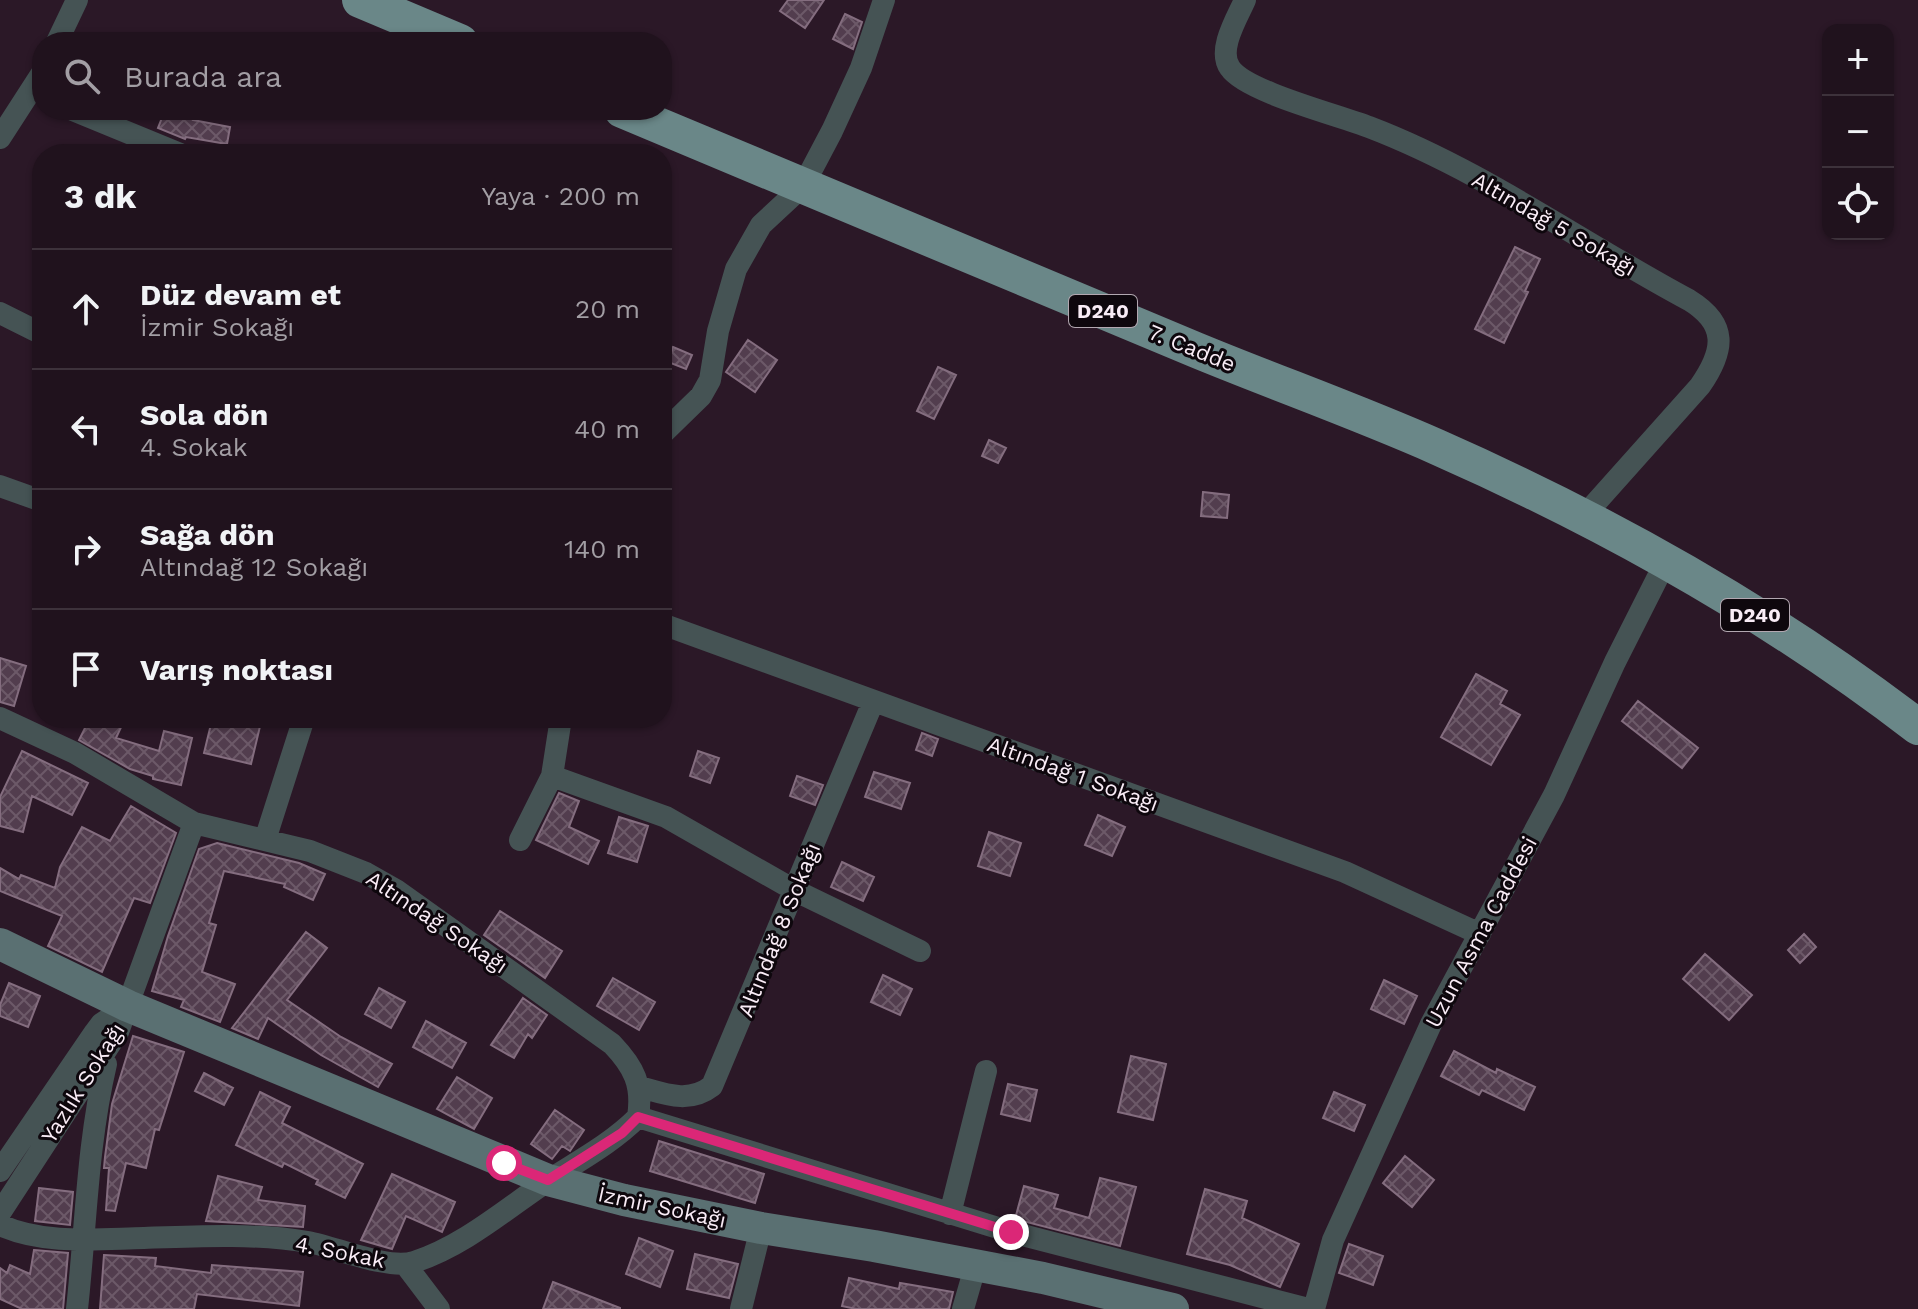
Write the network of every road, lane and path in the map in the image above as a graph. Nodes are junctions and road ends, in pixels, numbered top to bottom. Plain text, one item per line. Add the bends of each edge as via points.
1 (77, 0) edge
2 (360, 0) edge
3 (884, 0) edge
4 (1245, 0) edge
5 (62, 32) edge
6 (436, 32) edge
7 (32, 96) edge
8 (97, 120) edge
9 (646, 120) edge
10 (0, 138) edge
11 (156, 144) edge
12 (803, 186) junction
13 (0, 313) edge
14 (32, 329) edge
15 (672, 424) edge
16 (0, 486) edge
17 (32, 497) edge
18 (1583, 517) junction
19 (1666, 561) junction
20 (672, 628) edge
21 (873, 702) junction
22 (0, 718) edge
23 (1918, 727) edge
24 (301, 728) edge
25 (559, 728) edge
26 (552, 776) junction
27 (194, 823) junction
28 (265, 840) junction
29 (520, 840) dead end
30 (796, 891) junction
31 (1480, 934) junction
32 (0, 944) edge
33 (920, 951) dead end
34 (128, 1006) junction
35 (110, 1048) junction
36 (986, 1071) dead end
37 (640, 1087) junction
38 (638, 1117) junction
39 (0, 1171) edge
40 (548, 1180) junction
41 (0, 1213) edge
42 (950, 1214) junction
43 (0, 1225) edge
44 (761, 1228) junction
45 (84, 1240) junction
46 (405, 1264) junction
47 (976, 1264) junction
48 (77, 1309) edge
49 (439, 1309) edge
50 (741, 1309) edge
51 (963, 1309) edge
52 (1173, 1309) edge
53 (1311, 1309) edge

1 - 5 street
2 - 6 main road
3 - 12 street via 861,68
4 - 18 street, Altındağ 5 Sokağı via 1227,43 1226,59 1240,79 1371,127 1455,167 1689,300 1716,323 1717,352 1711,370
7 - 10 street
8 - 11 street
9 - 12 main road, 7. Cadde / D240
12 - 15 street via 748,244 726,299 710,380
12 - 18 main road, 7. Cadde / D240 via 1437,447
13 - 14 street
16 - 17 street
18 - 19 main road, D240
19 - 23 main road, D240 via 1834,666
19 - 31 street, Uzun Asma Caddesi via 1554,795
20 - 21 street, Altındağ 1 Sokağı
21 - 30 street, Altındağ 8 Sokağı
21 - 31 street, Altındağ 1 Sokağı via 1345,872
22 - 27 street, Altındağ Sokağı via 75,753
24 - 28 street
25 - 26 street
26 - 29 street
26 - 30 street via 666,817
27 - 28 street, Altındağ Sokağı
27 - 34 street
28 - 37 street, Altındağ Sokağı via 339,860 396,890 591,1027 625,1059
30 - 33 street
30 - 37 street, Altındağ 8 Sokağı via 712,1086 691,1097
31 - 53 street, Uzun Asma Caddesi via 1368,1160 1333,1240
32 - 34 street, İzmir Sokağı
34 - 35 street, Yazlık Sokağı
34 - 39 street, Yazlık Sokağı via 101,1024
34 - 40 street, İzmir Sokağı
35 - 41 street, Yazlık Sokağı
35 - 45 street via 90,1150
36 - 42 street
37 - 38 street
38 - 40 street, 4. Sokak
38 - 42 street
40 - 44 street, İzmir Sokağı
40 - 46 street, 4. Sokak via 446,1247
42 - 53 street
43 - 45 street, 4. Sokak via 36,1236
44 - 47 street, İzmir Sokağı
44 - 50 street
45 - 46 street, 4. Sokak via 220,1237 306,1242
45 - 48 street
46 - 49 street
47 - 51 street
47 - 52 street, İzmir Sokağı

